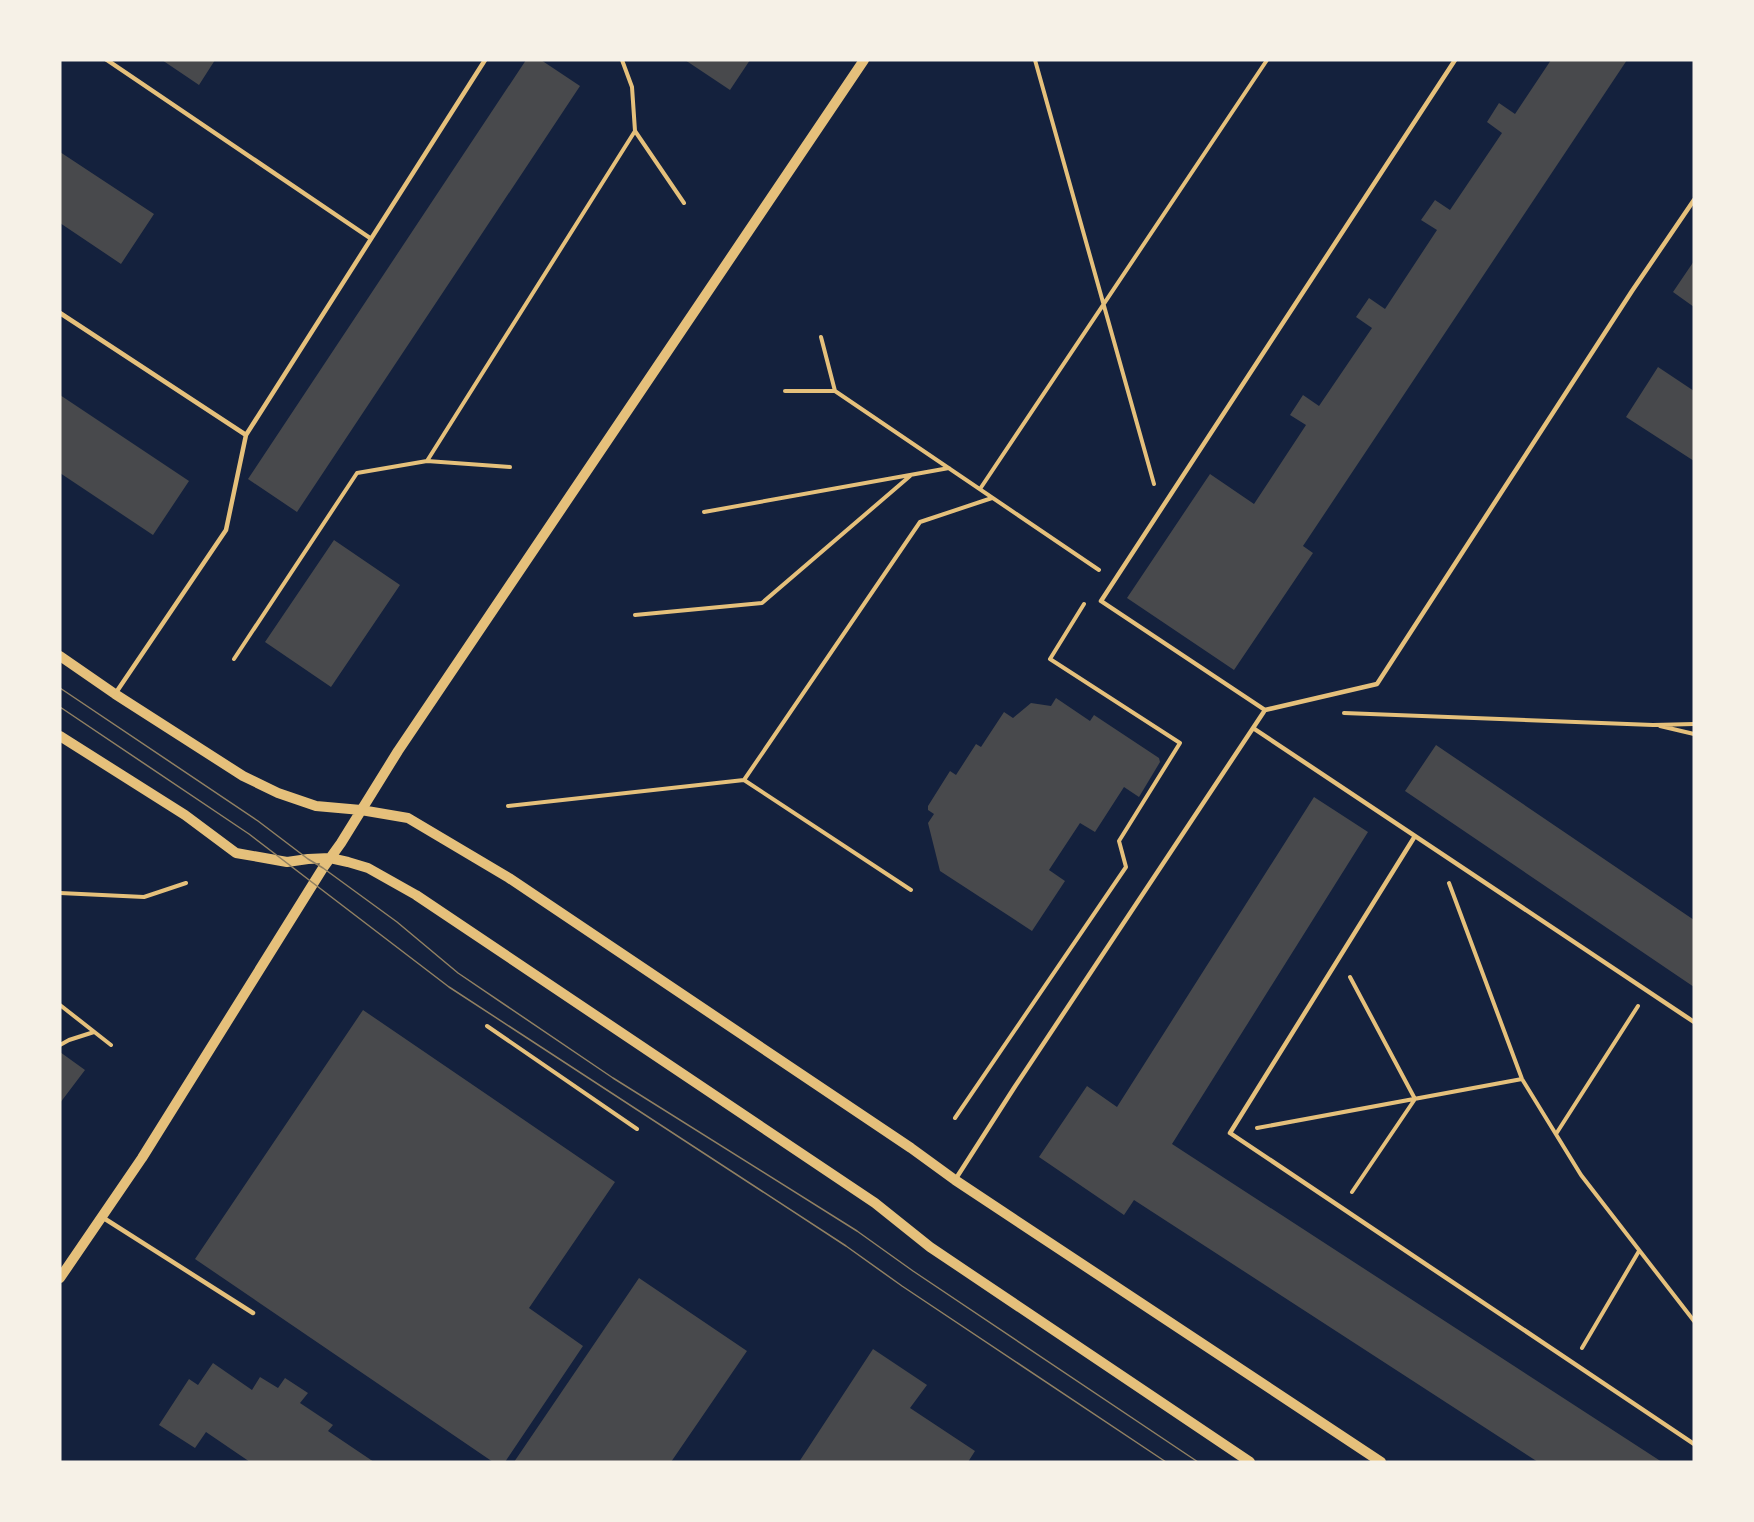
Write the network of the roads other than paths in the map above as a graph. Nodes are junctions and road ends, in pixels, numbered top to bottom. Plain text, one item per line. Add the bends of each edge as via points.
1 (107, 60) edge
2 (484, 60) edge
3 (864, 60) edge
4 (1455, 60) edge
5 (1694, 200) edge
6 (370, 238) junction
7 (60, 313) edge
8 (246, 435) junction
9 (60, 656) edge
10 (115, 694) junction
11 (1265, 710) junction
12 (1253, 728) junction
13 (60, 736) edge
14 (361, 810) junction
15 (1414, 836) junction
16 (330, 858) junction
17 (1694, 1022) edge
18 (955, 1180) junction
19 (102, 1216) junction
20 (60, 1278) edge
21 (253, 1313) dead end
22 (1694, 1444) edge
23 (1250, 1462) edge
24 (1381, 1462) edge

1 - 6 lane
2 - 6 lane
3 - 14 street
4 - 11 lane via 1101,601
5 - 11 lane via 1377,684
6 - 8 lane
7 - 8 lane
8 - 10 lane via 226,530
9 - 10 street
10 - 14 street via 243,776 278,793 316,806
11 - 12 lane
12 - 15 lane
12 - 18 lane
13 - 16 street via 185,815 236,853 288,862
14 - 16 street
14 - 18 street via 408,818 509,878
15 - 17 lane
15 - 22 lane via 1230,1133
16 - 19 street
16 - 23 street via 368,868 416,895 875,1203 930,1247
18 - 24 street
19 - 20 street
19 - 21 lane

